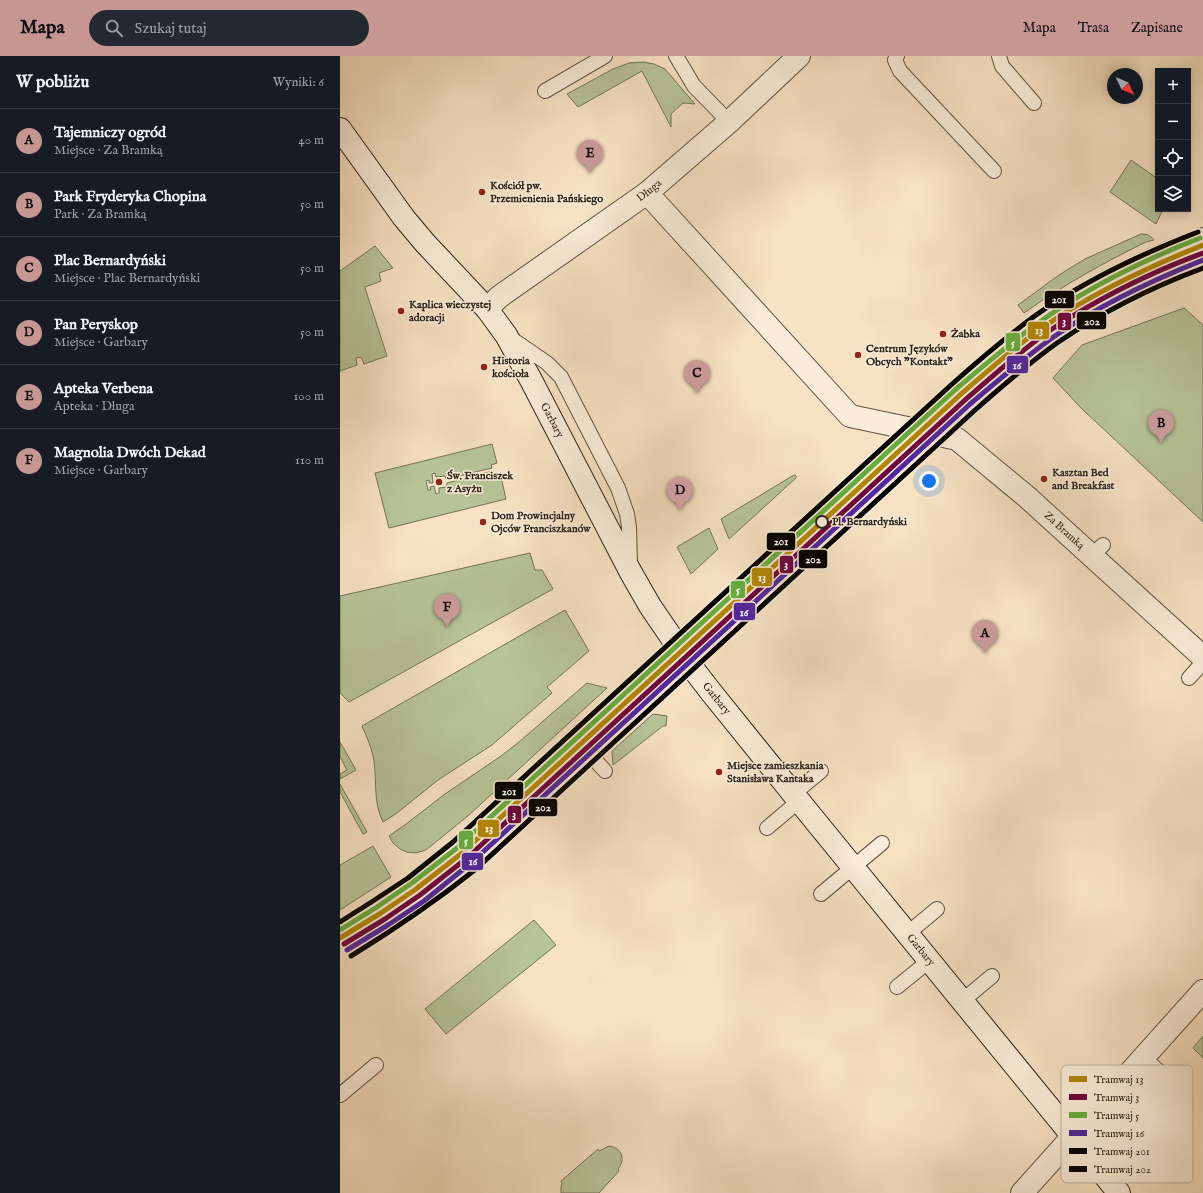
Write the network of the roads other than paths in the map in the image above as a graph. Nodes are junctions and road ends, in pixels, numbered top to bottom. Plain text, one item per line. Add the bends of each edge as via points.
1 (605, 56) edge
2 (676, 56) edge
3 (799, 56) edge
4 (897, 56) edge
5 (999, 56) edge
6 (545, 91) dead end
7 (1034, 102) dead end
8 (729, 122) junction
9 (340, 129) edge
10 (994, 170) dead end
11 (647, 193) junction
12 (1203, 235) edge
13 (486, 309) junction
14 (912, 428) junction
15 (678, 646) junction
16 (1203, 658) edge
17 (1203, 662) edge
18 (1189, 678) dead end
19 (577, 740) junction
20 (605, 771) dead end
21 (821, 771) dead end
22 (796, 798) junction
23 (767, 828) dead end
24 (882, 843) dead end
25 (853, 867) junction
26 (821, 894) dead end
27 (937, 909) dead end
28 (340, 930) edge
29 (907, 934) junction
30 (929, 961) junction
31 (992, 976) dead end
32 (897, 987) dead end
33 (1200, 999) edge
34 (962, 1001) junction
35 (1143, 1057) junction
36 (376, 1065) dead end
37 (1136, 1065) edge
38 (1152, 1065) edge
39 (340, 1095) edge
40 (1061, 1121) edge
41 (1061, 1149) edge
42 (1112, 1183) edge
43 (1022, 1193) edge
44 (1120, 1193) edge

1 - 6 lane
2 - 8 lane via 694,86
3 - 8 street, Długa
4 - 10 lane via 895,60 900,71
5 - 7 lane via 1002,66
8 - 11 street, Długa
9 - 13 street, Garbary via 404,218
11 - 13 street, Długa via 499,297
11 - 14 street, Za Bramką via 850,416
12 - 14 lane via 1149,256 1077,294 1022,332 971,373
13 - 15 street, Garbary via 506,335 531,380 630,572
14 - 15 lane
14 - 16 street, Za Bramką via 957,439 1097,550
15 - 19 lane
15 - 22 street, Garbary via 710,692
17 - 18 lane
19 - 20 lane
19 - 28 lane via 443,859 396,894
21 - 22 lane
22 - 23 lane
22 - 25 street, Garbary
24 - 25 lane
25 - 26 lane
25 - 29 street, Garbary
27 - 29 lane
29 - 30 street, Garbary
30 - 32 lane
30 - 34 street, Garbary
31 - 34 lane
33 - 35 street
34 - 40 street, Garbary
35 - 37 street
35 - 38 lane
36 - 39 lane
41 - 43 street
42 - 44 street, Garbary

